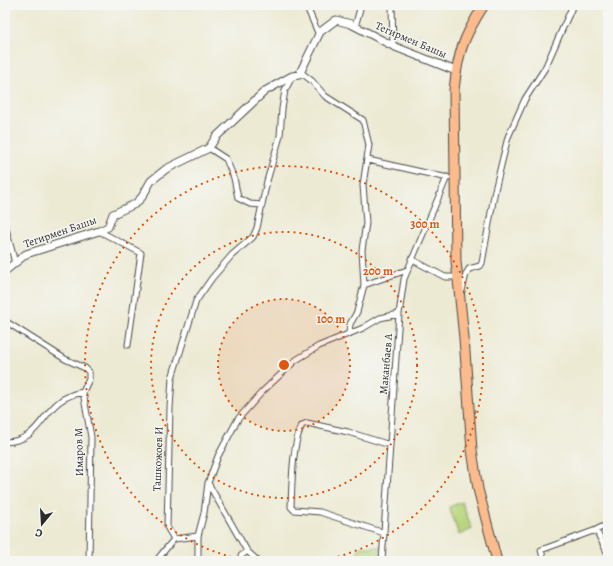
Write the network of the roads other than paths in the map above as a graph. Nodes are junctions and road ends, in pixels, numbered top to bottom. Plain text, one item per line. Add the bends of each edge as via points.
1 (306, 5) edge
2 (361, 5) edge
3 (392, 5) edge
4 (484, 5) edge
5 (573, 5) edge
6 (355, 27) junction
7 (319, 34) junction
8 (393, 46) junction
9 (456, 71) junction
10 (296, 75) junction
11 (209, 148) junction
12 (368, 160) junction
13 (451, 178) junction
14 (262, 205) junction
15 (5, 225) edge
16 (100, 232) junction
17 (411, 259) junction
18 (14, 263) junction
19 (407, 270) junction
20 (5, 271) edge
21 (458, 277) junction
22 (364, 285) junction
23 (460, 300) junction
24 (399, 314) junction
25 (5, 321) edge
26 (349, 333) junction
27 (128, 345) dead end
28 (83, 392) junction
29 (5, 442) edge
30 (390, 445) junction
31 (208, 483) junction
32 (608, 524) edge
33 (596, 530) junction
34 (384, 533) junction
35 (198, 536) junction
36 (174, 539) junction
37 (247, 551) junction
38 (608, 554) edge
39 (89, 561) edge
40 (156, 561) edge
41 (198, 561) edge
42 (239, 561) edge
43 (258, 561) edge
44 (382, 561) edge
45 (496, 561) edge
46 (544, 561) edge

1 - 7 street
2 - 6 street
3 - 8 street
4 - 9 highway via 463,40
5 - 23 street via 545,68 525,99 508,137 495,190 482,263 469,269 466,274
6 - 7 street, Тегирмен Башы via 336,20
6 - 8 street, Тегирмен Башы
7 - 10 street, Тегирмен Башы
8 - 9 street, Тегирмен Башы
9 - 13 highway
10 - 11 street, Тегирмен Башы via 265,91 216,137
10 - 12 street via 303,74 325,96 363,120 369,145
10 - 14 street, Ташкожоев И via 286,90 280,136
11 - 14 street via 226,159 234,178 238,198 250,204
11 - 16 street, Тегирмен Башы via 166,169 151,181 135,204 113,214 108,227
12 - 13 street
12 - 22 street via 363,185 366,223 362,250
13 - 17 street, Маканбаев А
13 - 21 highway
14 - 36 street, Ташкожоев И via 253,237 232,255 196,301 172,378 166,527
15 - 18 street
16 - 18 street, Тегирмен Башы via 26,254
16 - 27 street via 141,253
17 - 19 street, Маканбаев А
17 - 21 street via 445,277
18 - 20 street, Тегирмен Башы
19 - 22 street
19 - 24 street, Маканбаев А
21 - 23 highway
22 - 26 street
23 - 45 highway via 472,450 478,489
24 - 26 street via 380,318
24 - 30 street, Маканбаев А
25 - 28 street via 90,372
26 - 31 street via 319,346 296,360 262,392 238,419 218,456
28 - 29 street via 71,394 54,405 38,427 22,440
28 - 39 street, Имаров М via 91,437
30 - 34 street, Маканбаев А
30 - 34 street via 307,423 298,431 292,474 291,507 294,510 320,512
31 - 35 street
31 - 37 street
32 - 33 street
33 - 38 street
33 - 46 street via 541,550
34 - 44 street, Маканбаев А
35 - 36 street
35 - 41 street
36 - 40 street
37 - 42 street
37 - 43 street

